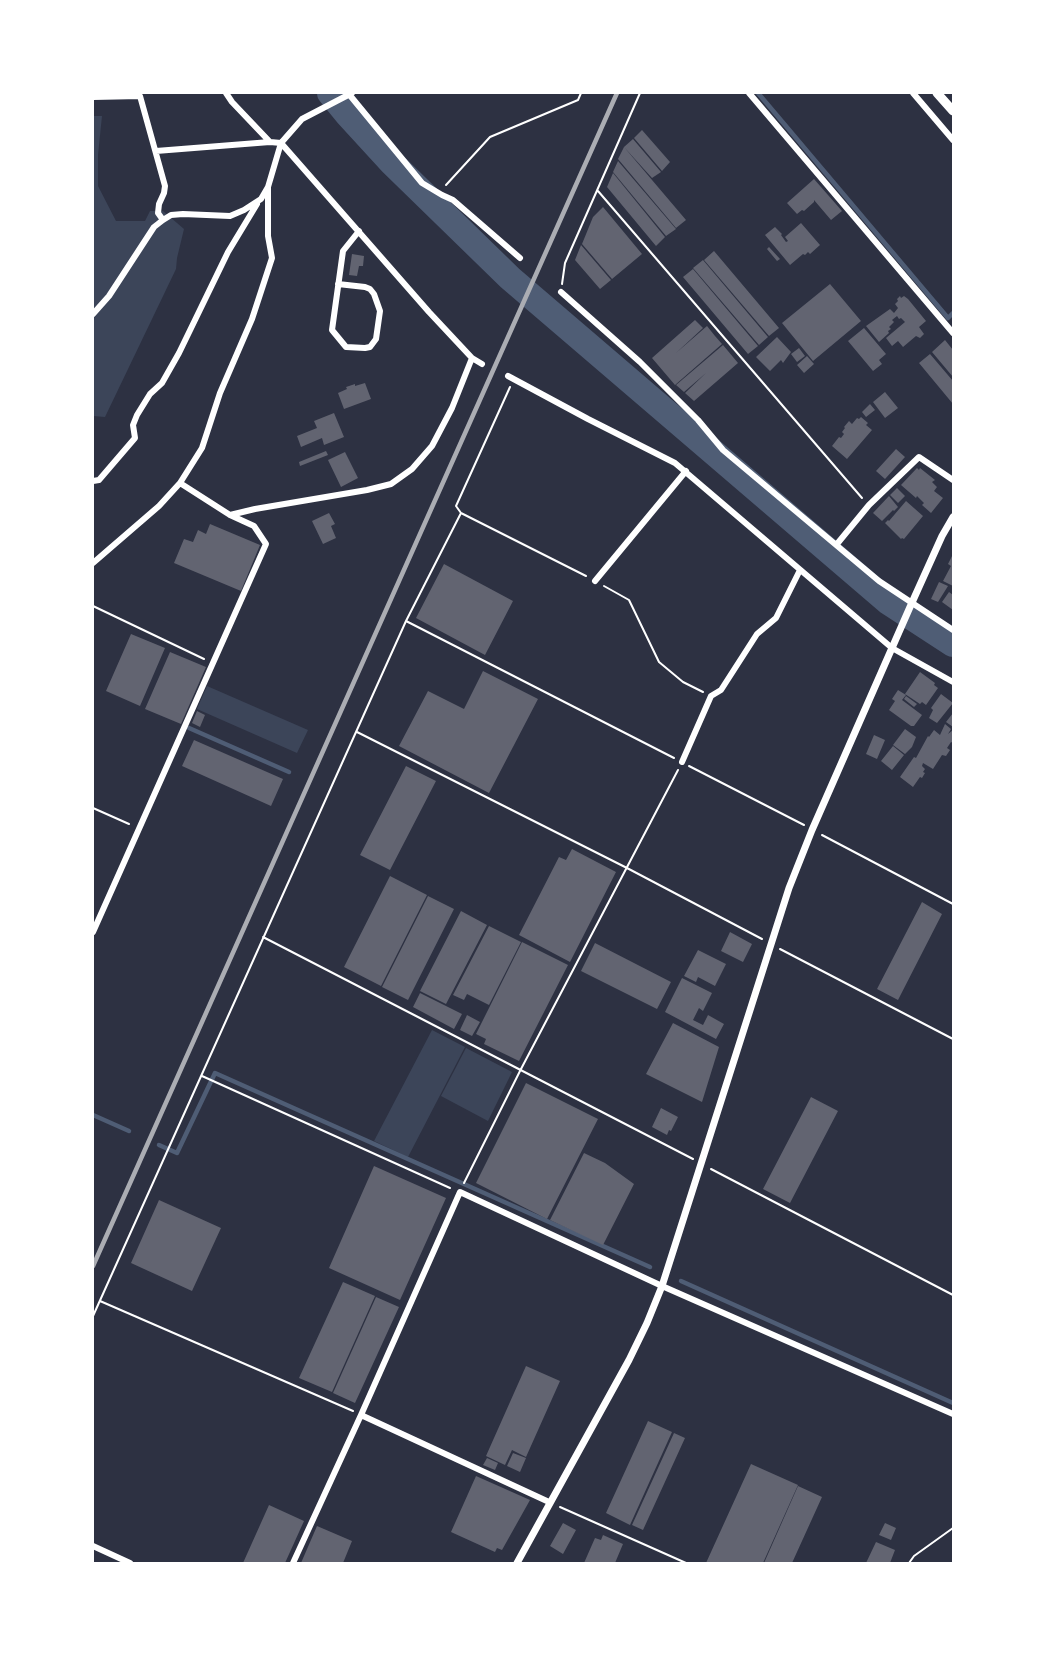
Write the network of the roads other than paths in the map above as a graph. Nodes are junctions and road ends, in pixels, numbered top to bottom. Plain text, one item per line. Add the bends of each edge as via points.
1 (226, 93) edge
2 (749, 93) edge
3 (913, 93) edge
4 (938, 93) edge
5 (348, 94) edge
6 (93, 97) edge
7 (953, 111) edge
8 (953, 140) edge
9 (270, 142) junction
10 (281, 143) junction
11 (156, 151) junction
12 (268, 187) junction
13 (261, 199) junction
14 (163, 220) junction
15 (359, 231) junction
16 (520, 258) dead end
17 (338, 284) junction
18 (561, 292) dead end
19 (93, 314) edge
20 (953, 333) edge
21 (472, 358) junction
22 (482, 364) dead end
23 (511, 377) road end
24 (686, 471) junction
25 (953, 480) edge
26 (93, 481) edge
27 (180, 483) junction
28 (230, 515) junction
29 (953, 517) edge
30 (837, 544) junction
31 (93, 563) edge
32 (800, 570) junction
33 (595, 581) road end
34 (911, 605) junction
35 (953, 630) edge
36 (893, 646) junction
37 (953, 681) edge
38 (682, 762) road end
39 (93, 932) edge
40 (662, 1286) junction
41 (953, 1414) edge
42 (361, 1415) junction
43 (549, 1502) junction
44 (93, 1546) edge
45 (130, 1563) edge
46 (292, 1563) edge
47 (517, 1563) edge

1 - 9 street
2 - 20 street
3 - 8 street
4 - 7 main road
5 - 10 street via 302,119
5 - 16 street via 422,183 453,200
6 - 11 street via 140,96
9 - 10 street
9 - 11 street
10 - 12 street
10 - 15 street
11 - 14 street via 165,186 158,213
12 - 13 street
12 - 27 street via 272,258 202,448
13 - 14 street via 230,216 183,214
13 - 26 street via 228,252 162,383 137,415 133,425 135,438 99,480
14 - 19 street via 154,227
15 - 17 street via 343,251
15 - 21 street
17 - 17 street via 365,287 374,294 380,311 376,339 370,346 346,347 332,330
18 - 30 street via 640,362 723,450
21 - 22 street
21 - 28 street via 432,446 412,469 391,484
23 - 24 street
24 - 32 street
24 - 33 street
25 - 30 street via 919,457
27 - 28 street
27 - 31 street
28 - 39 street via 254,526 266,544
29 - 34 street
30 - 34 street
32 - 36 street
32 - 38 street via 776,618 757,634 721,690 711,696
34 - 35 street
34 - 36 street
36 - 37 street
36 - 40 street via 789,888
40 - 41 street
40 - 42 street via 460,1192
40 - 43 street via 629,1360
42 - 43 street
42 - 46 street
43 - 47 street
44 - 45 street

